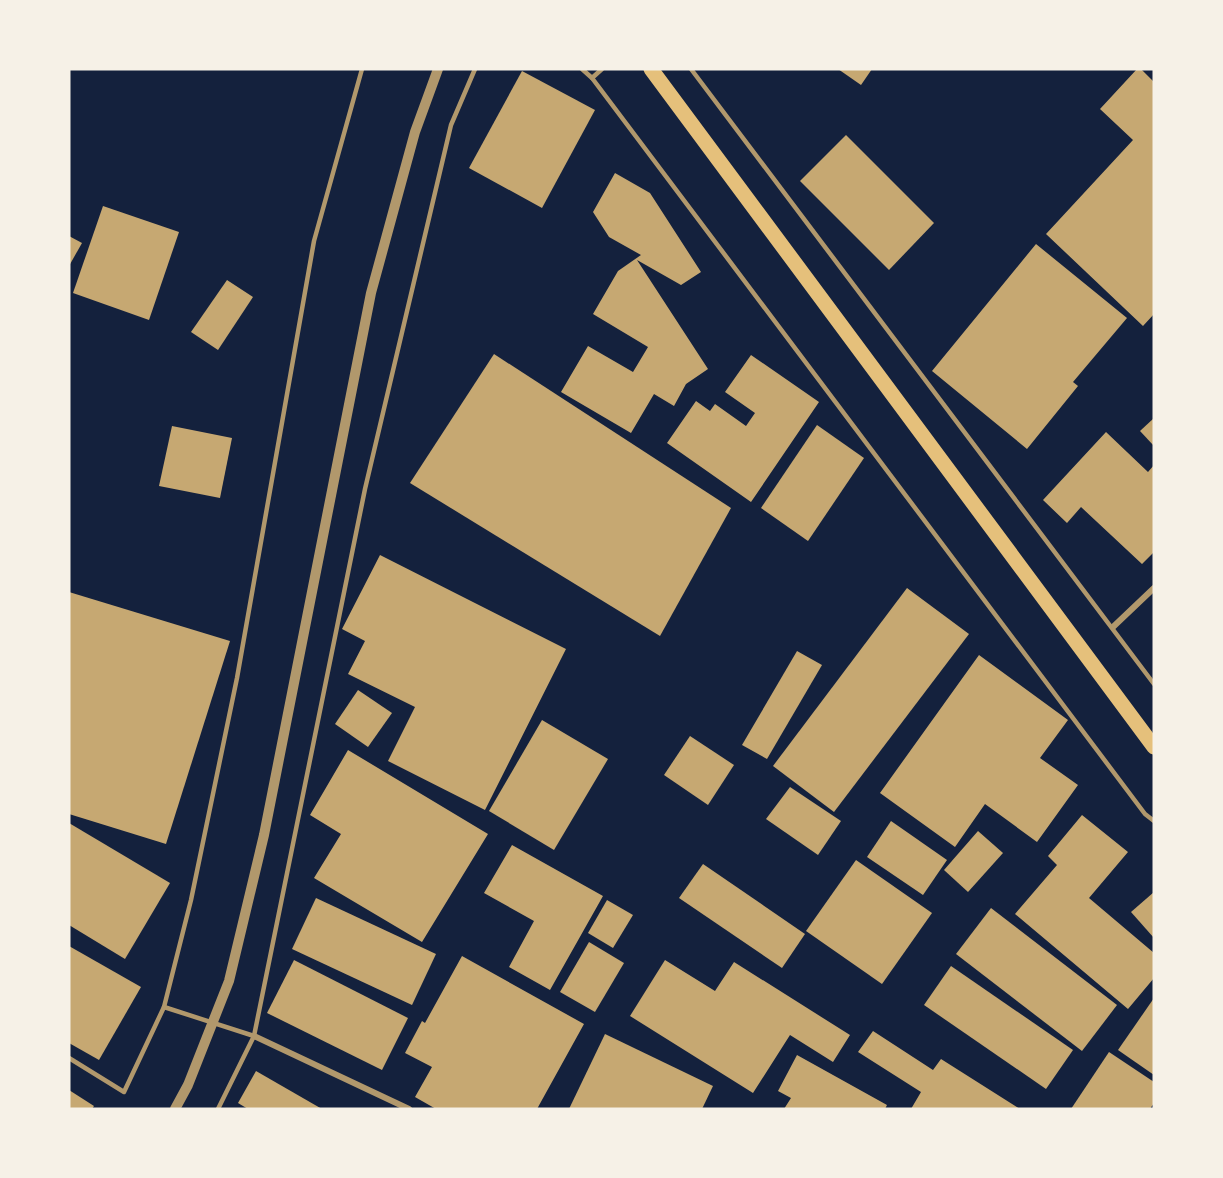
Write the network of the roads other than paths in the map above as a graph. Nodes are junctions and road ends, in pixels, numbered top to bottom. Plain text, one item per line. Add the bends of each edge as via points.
1 (362, 69) edge
2 (438, 69) edge
3 (475, 69) edge
4 (582, 69) edge
5 (602, 69) edge
6 (651, 69) edge
7 (691, 69) edge
8 (592, 78) junction
9 (1154, 588) edge
10 (1113, 627) junction
11 (1154, 684) edge
12 (1154, 747) edge
13 (1154, 821) edge
14 (164, 1007) junction
15 (254, 1036) junction
16 (69, 1058) edge
17 (175, 1109) edge
18 (218, 1109) edge
19 (409, 1109) edge

1 - 14 lane via 314,240 237,678 191,900
2 - 17 street via 415,132 371,293 264,835 229,981
3 - 15 lane via 451,125 365,489
4 - 8 lane
5 - 8 lane
6 - 12 main road
7 - 10 lane
8 - 13 lane
9 - 10 street
10 - 11 lane
14 - 15 lane
14 - 16 lane via 124,1092
15 - 18 lane
15 - 19 street

